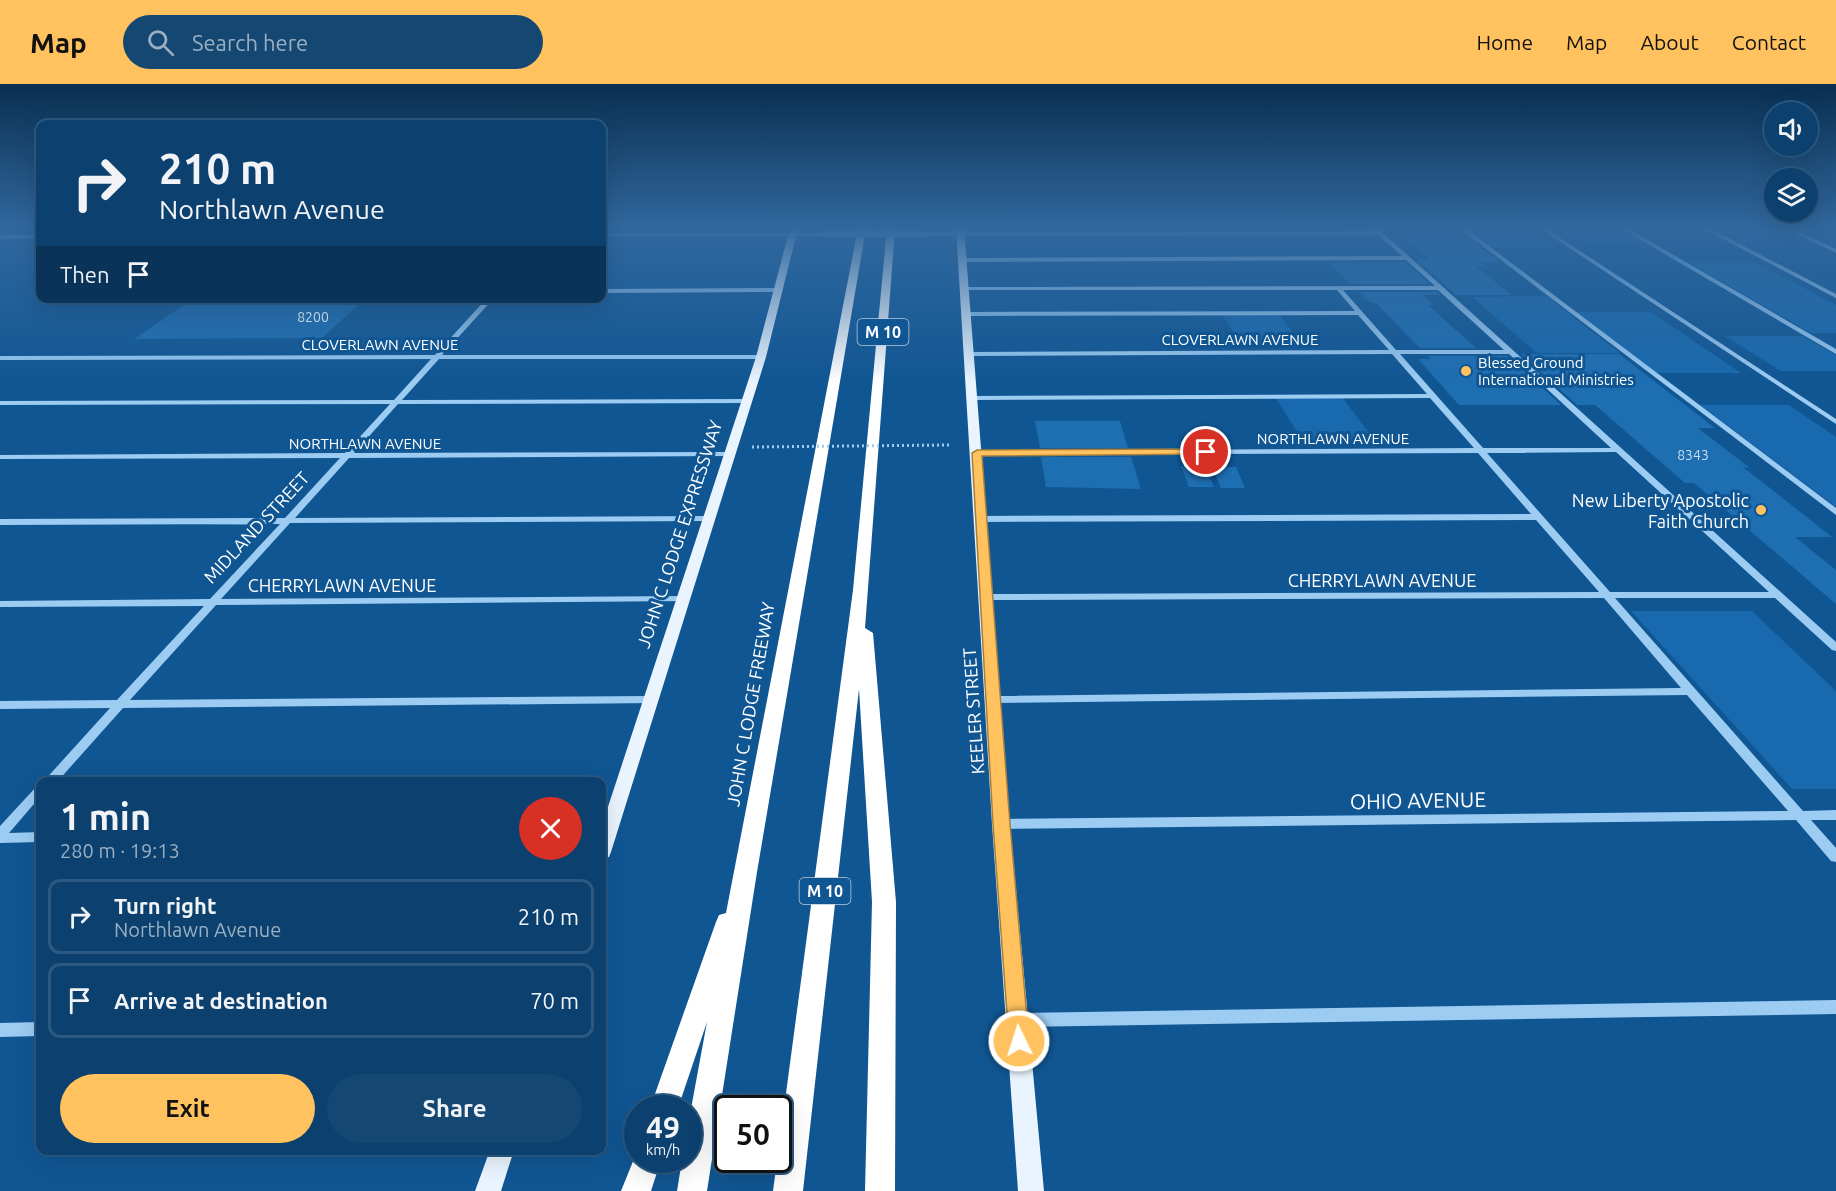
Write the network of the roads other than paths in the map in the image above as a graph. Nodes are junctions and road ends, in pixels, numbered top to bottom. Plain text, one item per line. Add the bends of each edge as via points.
1 (781, 280) edge
2 (853, 280) edge
3 (887, 280) edge
4 (964, 280) edge
5 (1431, 280) edge
6 (1530, 280) edge
7 (1620, 280) edge
8 (1712, 280) edge
9 (1805, 280) edge
10 (1338, 288) junction
11 (1440, 288) junction
12 (965, 289) junction
13 (779, 290) junction
14 (606, 291) edge
15 (1836, 296) edge
16 (486, 303) edge
17 (1360, 312) junction
18 (966, 314) junction
19 (1395, 352) junction
20 (1510, 352) junction
21 (1836, 352) edge
22 (970, 354) junction
23 (437, 357) junction
24 (761, 357) junction
25 (0, 358) edge
26 (1434, 396) junction
27 (973, 398) junction
28 (746, 401) junction
29 (395, 402) junction
30 (0, 403) edge
31 (1836, 422) edge
32 (1481, 450) junction
33 (1618, 450) junction
34 (977, 453) junction
35 (730, 454) junction
36 (0, 456) edge
37 (346, 457) junction
38 (1836, 512) edge
39 (1538, 517) junction
40 (709, 519) junction
41 (981, 519) junction
42 (286, 521) junction
43 (0, 522) edge
44 (861, 590) junction
45 (1605, 596) junction
46 (1778, 596) junction
47 (986, 597) junction
48 (684, 599) junction
49 (210, 602) junction
50 (0, 604) edge
51 (1836, 648) edge
52 (1690, 691) junction
53 (993, 699) junction
54 (651, 700) junction
55 (0, 705) edge
56 (118, 705) junction
57 (53, 777) edge
58 (36, 795) edge
59 (1800, 815) junction
60 (1836, 815) edge
61 (1001, 824) junction
62 (606, 829) edge
63 (0, 836) edge
64 (36, 837) edge
65 (1836, 857) edge
66 (745, 872) junction
67 (1836, 1006) edge
68 (1018, 1020) junction
69 (36, 1029) edge
70 (0, 1030) edge
71 (668, 1095) edge
72 (499, 1155) edge
73 (642, 1173) edge
74 (488, 1191) edge
75 (636, 1191) edge
76 (692, 1191) edge
77 (788, 1191) edge
78 (880, 1191) edge
79 (1031, 1191) edge

1 - 13 main road, JOHN C LODGE EXPRESSWAY
2 - 66 highway, JOHN C LODGE FREEWAY / M 10
3 - 44 highway, M 10
4 - 12 main road, KEELER STREET
5 - 11 street
6 - 38 street
7 - 31 street
8 - 21 street
9 - 15 street
10 - 11 street
10 - 12 street
10 - 17 street
11 - 20 street
12 - 18 main road, KEELER STREET
13 - 14 street
13 - 24 main road, JOHN C LODGE EXPRESSWAY
16 - 23 street, MIDLAND STREET
17 - 18 street
17 - 19 street
18 - 22 main road, KEELER STREET
19 - 20 street, CLOVERLAWN AVENUE
19 - 22 street, CLOVERLAWN AVENUE
19 - 26 street
20 - 33 street
22 - 27 main road, KEELER STREET
23 - 24 street, CLOVERLAWN AVENUE
23 - 25 street, CLOVERLAWN AVENUE
23 - 29 street, MIDLAND STREET
24 - 28 main road, JOHN C LODGE EXPRESSWAY
26 - 27 street
26 - 32 street
27 - 34 main road, KEELER STREET
28 - 29 street
28 - 35 main road, JOHN C LODGE EXPRESSWAY
29 - 30 street
29 - 37 street, MIDLAND STREET
32 - 33 street, NORTHLAWN AVENUE
32 - 34 street, NORTHLAWN AVENUE
32 - 39 street
33 - 46 street
34 - 41 main road, KEELER STREET
35 - 37 street, NORTHLAWN AVENUE
35 - 40 main road, JOHN C LODGE EXPRESSWAY
36 - 37 street, NORTHLAWN AVENUE
37 - 42 street, MIDLAND STREET
39 - 41 street
39 - 45 street
40 - 42 street
40 - 48 main road, JOHN C LODGE EXPRESSWAY
41 - 47 main road, KEELER STREET
42 - 43 street
42 - 49 street, MIDLAND STREET
44 - 77 highway, M 10
44 - 78 highway via 884,902
45 - 46 street, CHERRYLAWN AVENUE
45 - 47 street, CHERRYLAWN AVENUE
45 - 52 street
46 - 51 street
47 - 53 main road, KEELER STREET
48 - 49 street, CHERRYLAWN AVENUE
48 - 54 main road, JOHN C LODGE EXPRESSWAY
49 - 50 street, CHERRYLAWN AVENUE
49 - 56 street, MIDLAND STREET
52 - 53 street
52 - 59 street
53 - 61 main road, KEELER STREET
54 - 56 street
54 - 62 main road, JOHN C LODGE EXPRESSWAY
55 - 56 street
56 - 57 street, MIDLAND STREET
58 - 63 street
59 - 60 street, OHIO AVENUE
59 - 61 street, OHIO AVENUE
59 - 65 street
61 - 68 main road, KEELER STREET
63 - 64 street
66 - 71 highway
66 - 76 highway, JOHN C LODGE FREEWAY / M 10
67 - 68 street
68 - 79 main road, KEELER STREET
69 - 70 street
72 - 74 main road
73 - 75 highway

